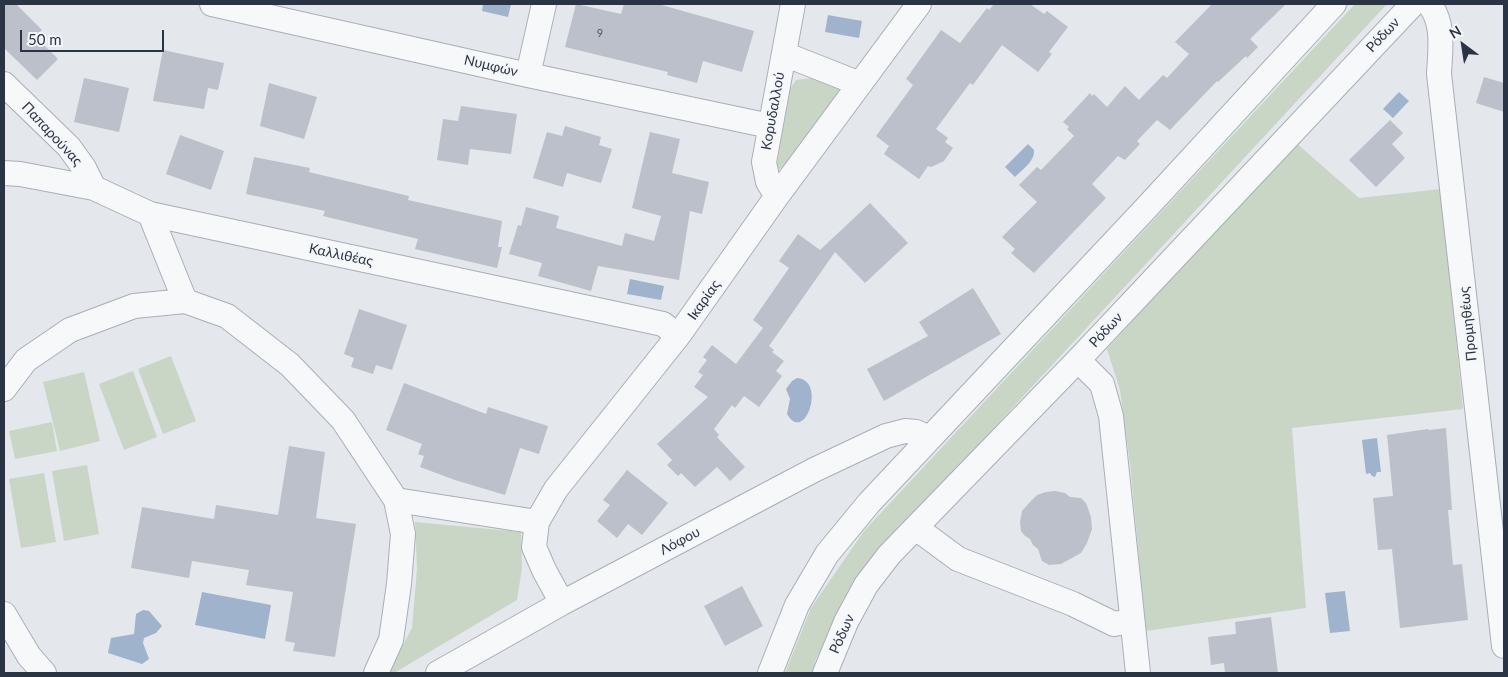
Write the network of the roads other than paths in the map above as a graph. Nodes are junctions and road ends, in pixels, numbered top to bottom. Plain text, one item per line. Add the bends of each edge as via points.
1 (212, 4) edge
2 (544, 4) edge
3 (793, 4) edge
4 (919, 4) edge
5 (1334, 4) edge
6 (1413, 4) edge
7 (1429, 4) edge
8 (784, 54) junction
9 (528, 75) junction
10 (4, 84) edge
11 (860, 84) junction
12 (770, 126) junction
13 (4, 173) edge
14 (94, 188) junction
15 (777, 196) junction
16 (150, 214) junction
17 (184, 301) junction
18 (678, 336) junction
19 (1078, 360) junction
20 (4, 389) edge
21 (929, 438) junction
22 (396, 500) junction
23 (537, 522) junction
24 (916, 528) junction
25 (562, 603) junction
26 (4, 614) edge
27 (1131, 621) junction
28 (1504, 646) edge
29 (44, 673) edge
30 (376, 673) edge
31 (438, 673) edge
32 (770, 673) edge
33 (825, 673) edge
34 (1138, 673) edge

1 - 9 street, Νυμφών
2 - 9 street
3 - 8 street, Κορυδαλλού
4 - 11 street, Ικαρίας
5 - 21 street
6 - 19 street, Ρόδων
7 - 28 street, Προμηθέως via 1440,26 1439,74
8 - 11 street, Κορυδαλλού
8 - 12 street, Κορυδαλλού
9 - 12 street, Νυμφών
10 - 14 street, Παπαρούνας via 69,148
11 - 15 street, Ικαρίας
12 - 15 street, Κορυδαλλού via 764,162 768,182
13 - 14 street, Καλλιθέας
14 - 16 street, Καλλιθέας
15 - 18 street, Ικαρίας
16 - 17 street
16 - 18 street, Καλλιθέας via 663,324
17 - 20 street via 134,306 70,330 26,360
17 - 22 street via 227,316 290,365 343,420
18 - 23 street, Ικαρίας via 556,489
19 - 24 street, Ρόδων
19 - 27 street via 1102,384 1111,416
21 - 25 street, Λόφου via 905,431 886,436 814,470
21 - 32 street via 827,554 797,605
22 - 23 street
22 - 30 street via 403,534 399,584 390,640
23 - 25 street, Ικαρίας via 534,546
24 - 27 street via 958,559 1073,604 1114,624
24 - 33 street, Ρόδων via 866,585 846,622
25 - 31 street, Λόφου
26 - 29 street via 29,656
27 - 34 street

